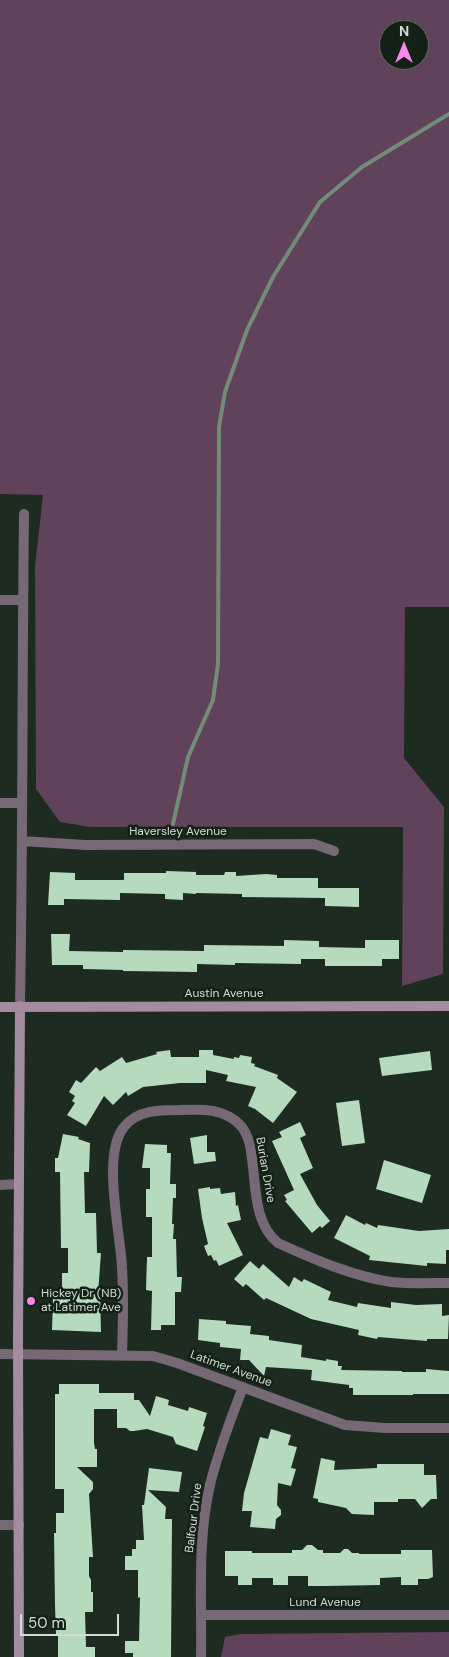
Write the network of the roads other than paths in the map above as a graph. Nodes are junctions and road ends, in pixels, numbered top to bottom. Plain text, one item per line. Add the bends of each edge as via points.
1 (24, 514) dead end
2 (0, 600) edge
3 (23, 600) junction
4 (0, 803) edge
5 (21, 803) junction
6 (22, 841) junction
7 (334, 851) dead end
8 (0, 1006) edge
9 (20, 1006) junction
10 (449, 1006) edge
11 (19, 1184) junction
12 (0, 1185) edge
13 (449, 1283) edge
14 (0, 1354) edge
15 (18, 1354) junction
16 (122, 1355) junction
17 (243, 1387) junction
18 (449, 1428) edge
19 (0, 1525) edge
20 (19, 1525) junction
21 (202, 1615) junction
22 (449, 1615) edge
23 (19, 1657) edge
24 (201, 1657) edge

1 - 3 street
2 - 3 street
3 - 5 street
4 - 5 street
5 - 6 street
6 - 7 street, Haversley Avenue via 85,845 314,844
6 - 9 street
8 - 9 street, Austin Avenue
9 - 10 street, Austin Avenue
9 - 11 street
11 - 12 street
11 - 15 street
13 - 16 street, Burian Drive via 391,1282 345,1270 278,1243 270,1238 260,1214 251,1148 242,1127 228,1115 207,1109 153,1110 130,1120 118,1137 115,1149 114,1188 122,1268
14 - 15 street, Latimer Avenue
15 - 16 street, Latimer Avenue
15 - 20 street
16 - 17 street, Latimer Avenue via 166,1359
17 - 18 street, Latimer Avenue via 345,1425
17 - 21 street, Balfour Drive via 210,1487 204,1522
19 - 20 street
20 - 23 street
21 - 22 street, Lund Avenue
21 - 24 street, Balfour Drive

